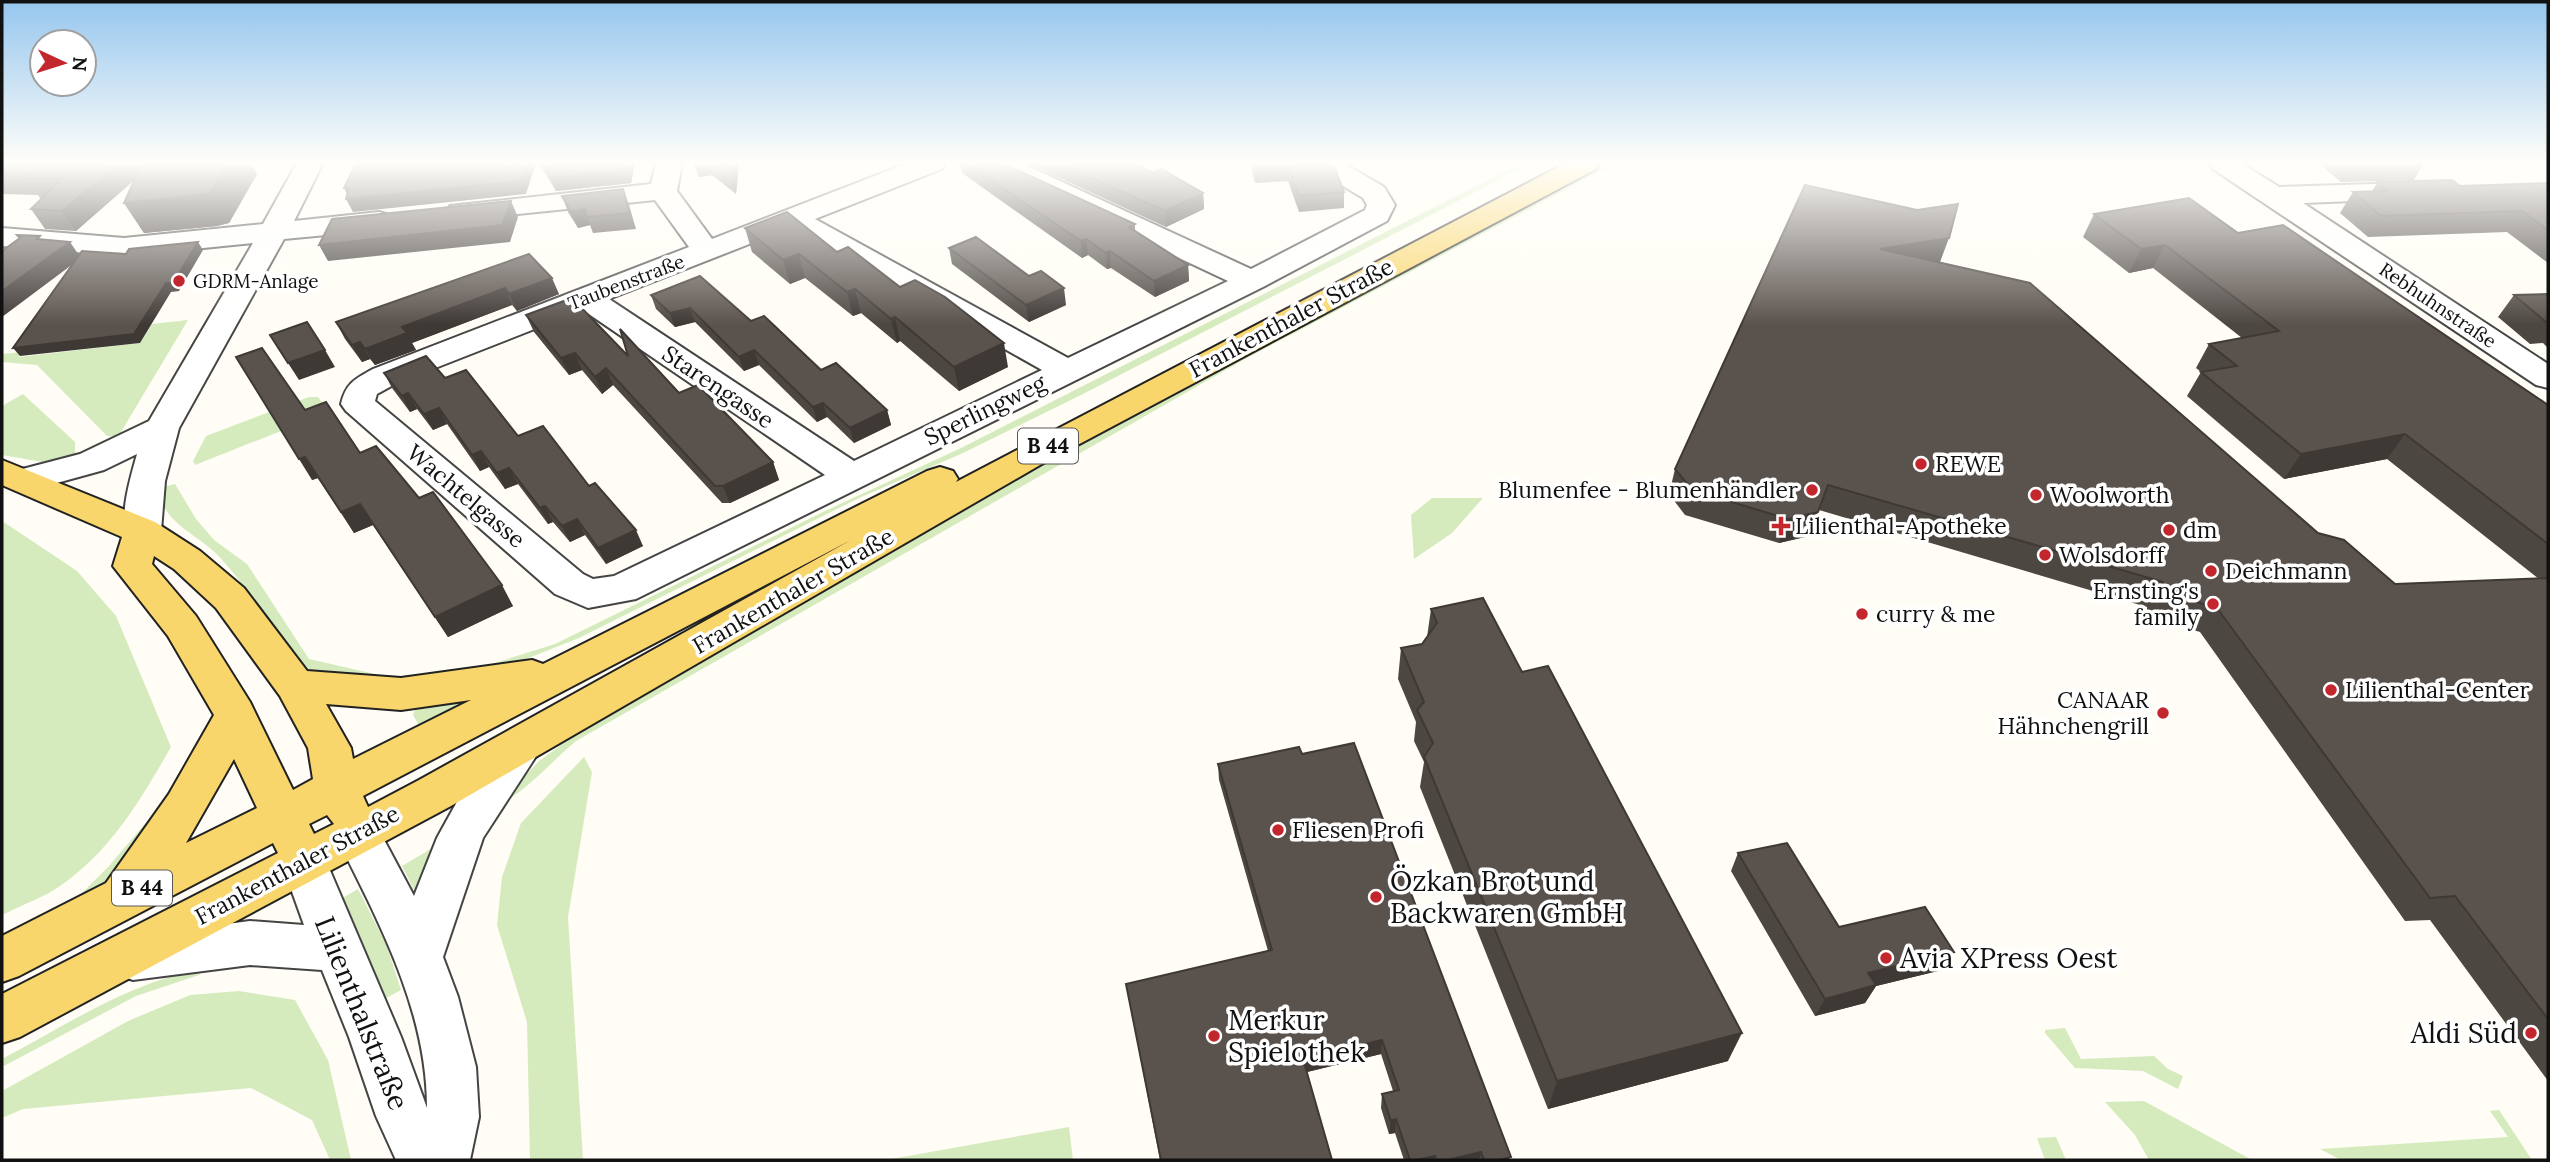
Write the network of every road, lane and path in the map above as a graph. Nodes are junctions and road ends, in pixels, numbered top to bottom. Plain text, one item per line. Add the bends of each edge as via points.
1 (282, 217) edge
2 (411, 217) edge
3 (682, 217) edge
4 (1116, 217) edge
5 (1373, 217) edge
6 (1446, 217) edge
7 (1483, 217) edge
8 (2306, 217) edge
9 (793, 218) joint
10 (274, 232) junction
11 (2, 237) edge
12 (706, 251) junction
13 (1252, 281) junction
14 (586, 298) junction
15 (1065, 370) junction
16 (2548, 378) edge
17 (360, 389) joint
18 (162, 428) junction
19 (851, 475) junction
20 (13, 476) edge
21 (80, 503) junction
22 (142, 531) junction
23 (588, 594) joint
24 (565, 670) junction
25 (295, 686) junction
26 (235, 714) junction
27 (520, 747) junction
28 (337, 788) junction
29 (283, 816) junction
30 (358, 834) junction
31 (304, 861) junction
32 (120, 900) junction
33 (337, 948) junction
34 (418, 958) junction
35 (2, 960) edge
36 (114, 961) junction
37 (2, 1020) edge
38 (428, 1160) edge
39 (443, 1160) edge

1 - 10 street
2 - 10 street
3 - 12 street
4 - 13 street
5 - 13 street, Sperlingweg
6 - 24 main road, Frankenthaler Straße / B 44
7 - 27 main road, Frankenthaler Straße / B 44 via 1028,457
8 - 16 street, Rebhuhnstraße
9 - 12 street, Taubenstraße
9 - 15 street
10 - 11 street via 124,247
10 - 18 street
12 - 14 street, Taubenstraße
13 - 15 street, Sperlingweg
14 - 17 street, Taubenstraße
14 - 19 street, Starengasse
15 - 19 street, Sperlingweg
17 - 23 street, Wachtelgasse via 358,404 569,584
18 - 20 street via 92,462
18 - 21 street
18 - 22 street via 147,481
19 - 23 street, Sperlingweg via 622,589
20 - 21 main road
21 - 22 main road
22 - 25 main road via 187,560 230,598
22 - 26 main road via 132,566 182,626
24 - 25 main road via 401,694
24 - 28 main road, Frankenthaler Straße / B 44
25 - 28 main road via 329,748
26 - 29 main road
26 - 32 main road via 184,811
27 - 30 main road, Frankenthaler Straße / B 44
27 - 34 street via 467,823
28 - 29 main road, Frankenthaler Straße / B 44
28 - 30 main road
29 - 31 main road
29 - 32 main road, Frankenthaler Straße / B 44
30 - 31 main road, Frankenthaler Straße / B 44
30 - 34 street
31 - 33 street, Lilienthalstraße
31 - 36 main road, Frankenthaler Straße / B 44
32 - 35 main road, Frankenthaler Straße / B 44
33 - 36 street via 250,943
33 - 38 street, Lilienthalstraße via 401,1112
34 - 39 street via 448,1046 454,1104
36 - 37 main road, Frankenthaler Straße / B 44

